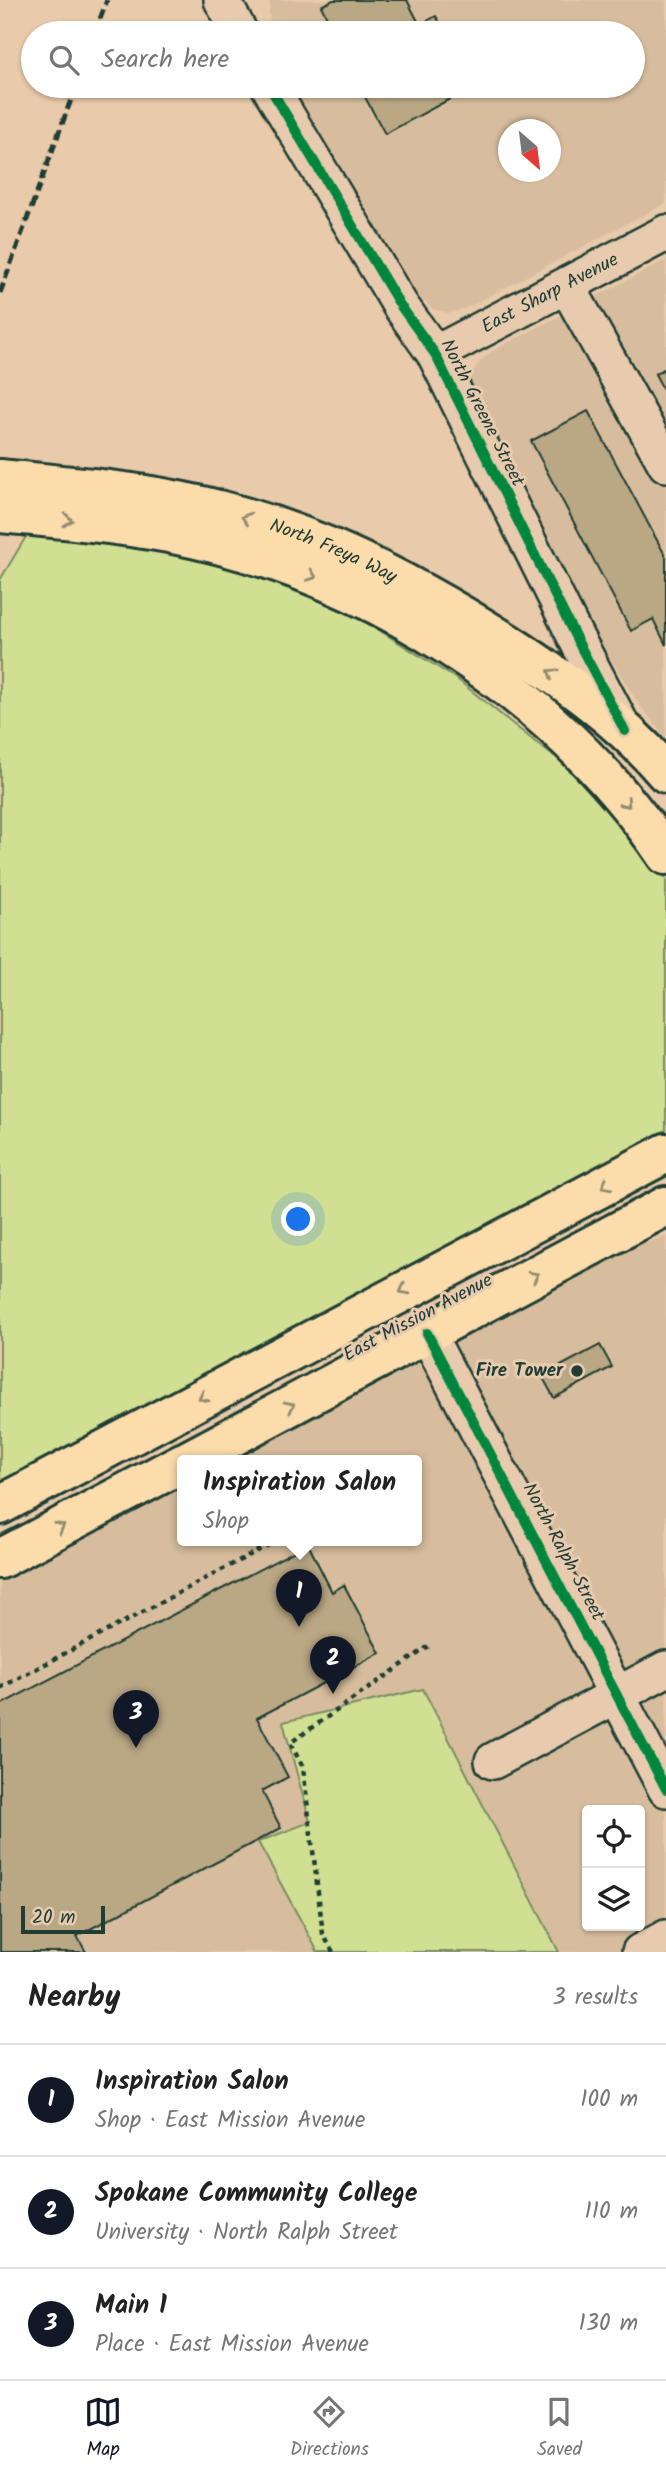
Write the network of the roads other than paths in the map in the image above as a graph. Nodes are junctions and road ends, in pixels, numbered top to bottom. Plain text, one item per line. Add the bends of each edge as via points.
1 (222, 0) edge
2 (233, 21) edge
3 (276, 98) edge
4 (666, 233) edge
5 (567, 286) junction
6 (435, 354) junction
7 (666, 464) edge
8 (0, 479) edge
9 (0, 513) edge
10 (454, 631) junction
11 (625, 731) junction
12 (666, 774) edge
13 (666, 855) edge
14 (666, 1153) edge
15 (666, 1206) edge
16 (427, 1333) junction
17 (198, 1455) edge
18 (177, 1466) edge
19 (2, 1499) edge
20 (0, 1559) edge
21 (666, 1669) edge
22 (618, 1695) junction
23 (493, 1761) dead end
24 (666, 1788) edge

1 - 2 street
3 - 6 street, North Greene Street via 400,305
4 - 5 street, East Sharp Avenue
5 - 6 street, East Sharp Avenue
5 - 7 street
6 - 11 street, North Greene Street
10 -> 8 main road, North Freya Way via 371,565 266,524 134,492
9 -> 10 main road, North Freya Way via 169,533 260,556
11 -> 10 main road, North Freya Way via 561,680
10 -> 13 main road, North Freya Way via 489,673 582,755 634,811
11 - 12 main road, North Greene Street
14 -> 19 main road, East Mission Avenue
16 -> 15 main road, East Mission Avenue
17 -> 16 main road, East Mission Avenue
16 - 22 street, North Ralph Street
20 -> 18 main road
21 - 22 street
22 - 23 street
22 - 24 street, North Ralph Street

